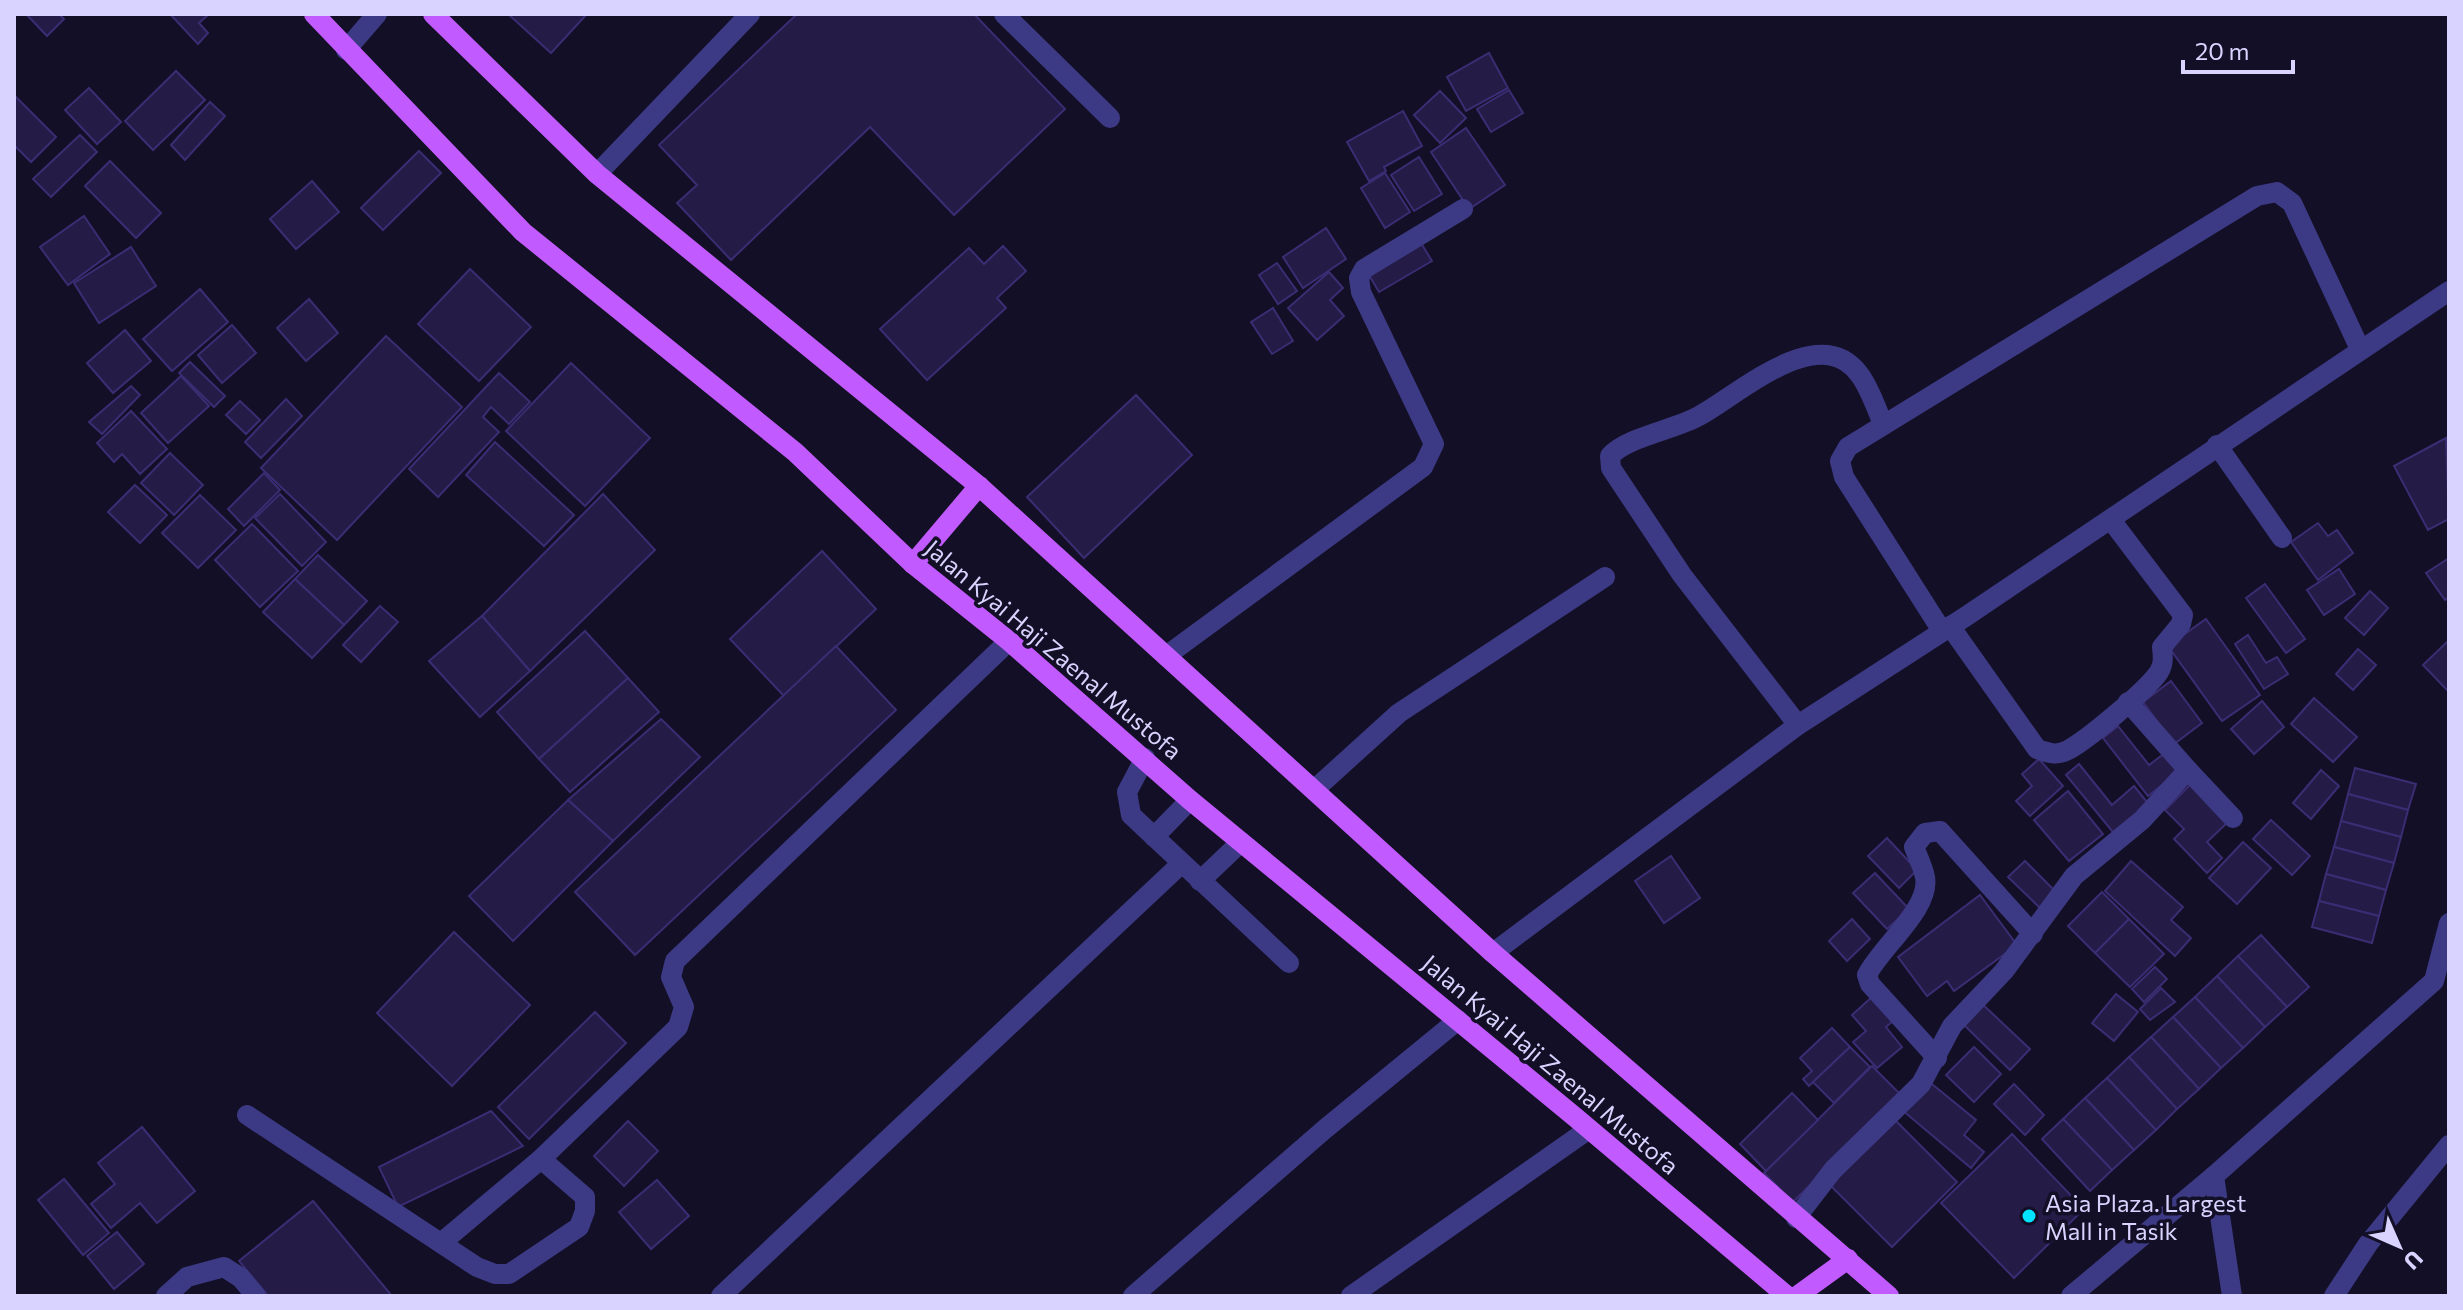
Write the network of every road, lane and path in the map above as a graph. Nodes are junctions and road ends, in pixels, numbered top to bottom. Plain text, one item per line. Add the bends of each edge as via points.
1 (314, 14) edge
2 (377, 14) edge
3 (433, 14) edge
4 (750, 14) edge
5 (1004, 14) edge
6 (346, 50) junction
7 (1110, 118) dead end
8 (597, 174) junction
9 (1463, 209) dead end
10 (2449, 291) edge
11 (2360, 349) junction
12 (1883, 424) junction
13 (2217, 445) junction
14 (979, 486) junction
15 (2111, 520) junction
16 (2282, 538) dead end
17 (913, 564) junction
18 (1605, 577) dead end
19 (1946, 628) junction
20 (1009, 641) junction
21 (1166, 656) junction
22 (2128, 702) junction
23 (1798, 725) junction
24 (1145, 758) junction
25 (2188, 770) junction
26 (1314, 790) junction
27 (1190, 800) junction
28 (2233, 818) dead end
29 (1154, 837) junction
30 (1241, 842) junction
31 (1181, 864) junction
32 (1200, 881) junction
33 (2449, 923) edge
34 (2033, 934) junction
35 (1493, 953) junction
36 (1289, 963) dead end
37 (2441, 986) edge
38 (1458, 1020) junction
39 (1937, 1058) junction
40 (247, 1115) dead end
41 (1589, 1129) junction
42 (2449, 1145) edge
43 (541, 1159) junction
44 (2214, 1176) junction
45 (1796, 1218) junction
46 (441, 1243) junction
47 (1848, 1259) junction
48 (166, 1296) edge
49 (256, 1296) edge
50 (721, 1296) edge
51 (1133, 1296) edge
52 (1351, 1296) edge
53 (1787, 1296) edge
54 (1797, 1296) edge
55 (1889, 1296) edge
56 (2071, 1296) edge
57 (2232, 1296) edge
58 (2334, 1296) edge

1 - 6 main road, Jalan Kyai Haji Zaenal Mustofa
2 - 6 street
3 - 8 main road, Jalan Kyai Haji Zaenal Mustofa
4 - 8 street
5 - 7 street
6 - 17 main road, Jalan Kyai Haji Zaenal Mustofa via 523,232 795,452
8 - 14 main road, Jalan Kyai Haji Zaenal Mustofa
9 - 21 street via 1364,269 1359,278 1434,444 1432,455 1423,467
10 - 11 street
11 - 12 street via 2292,203 2277,192 2257,196
11 - 13 street
12 - 19 street via 1848,447 1840,461 1844,477
12 - 23 street via 1860,375 1841,358 1816,353 1758,377 1703,414 1610,456 1611,468 1682,575
13 - 15 street
13 - 16 street
14 - 17 main road
14 - 21 main road, Jalan Kyai Haji Zaenal Mustofa
15 - 19 street
15 - 22 street via 2183,615 2162,647 2159,672
17 - 20 main road, Jalan Kyai Haji Zaenal Mustofa
18 - 26 street via 1399,713
19 - 22 street via 2037,749 2050,754 2066,751
19 - 23 street
20 - 24 main road, Jalan Kyai Haji Zaenal Mustofa
20 - 43 street via 675,961 671,977 684,1007 678,1027
21 - 26 main road, Jalan Kyai Haji Zaenal Mustofa
22 - 25 street
23 - 35 street
24 - 27 main road, Jalan Kyai Haji Zaenal Mustofa
24 - 29 street via 1126,803
25 - 28 street
25 - 34 street via 2142,820 2074,876
26 - 35 main road, Jalan Kyai Haji Zaenal Mustofa
27 - 29 street
27 - 30 main road, Jalan Kyai Haji Zaenal Mustofa
29 - 31 street
30 - 32 street
30 - 38 main road, Jalan Kyai Haji Zaenal Mustofa
31 - 32 street
31 - 50 street
32 - 36 street
33 - 37 street
34 - 39 street via 1952,1026
34 - 39 street via 1940,831 1925,833 1914,847 1926,880 1924,898 1867,975
35 - 45 main road, Jalan Kyai Haji Zaenal Mustofa
37 - 44 street
38 - 41 main road, Jalan Kyai Haji Zaenal Mustofa
38 - 51 street
39 - 45 street via 1921,1084 1833,1170
40 - 46 street
41 - 52 street
41 - 53 main road, Jalan Kyai Haji Zaenal Mustofa
42 - 58 street via 2368,1244
43 - 46 street
43 - 46 street via 585,1197 579,1227 509,1274 477,1267
44 - 56 street
44 - 57 street
45 - 47 main road, Jalan Kyai Haji Zaenal Mustofa
47 - 54 main road
47 - 55 main road, Jalan Kyai Haji Zaenal Mustofa
48 - 49 street via 187,1277 224,1267

